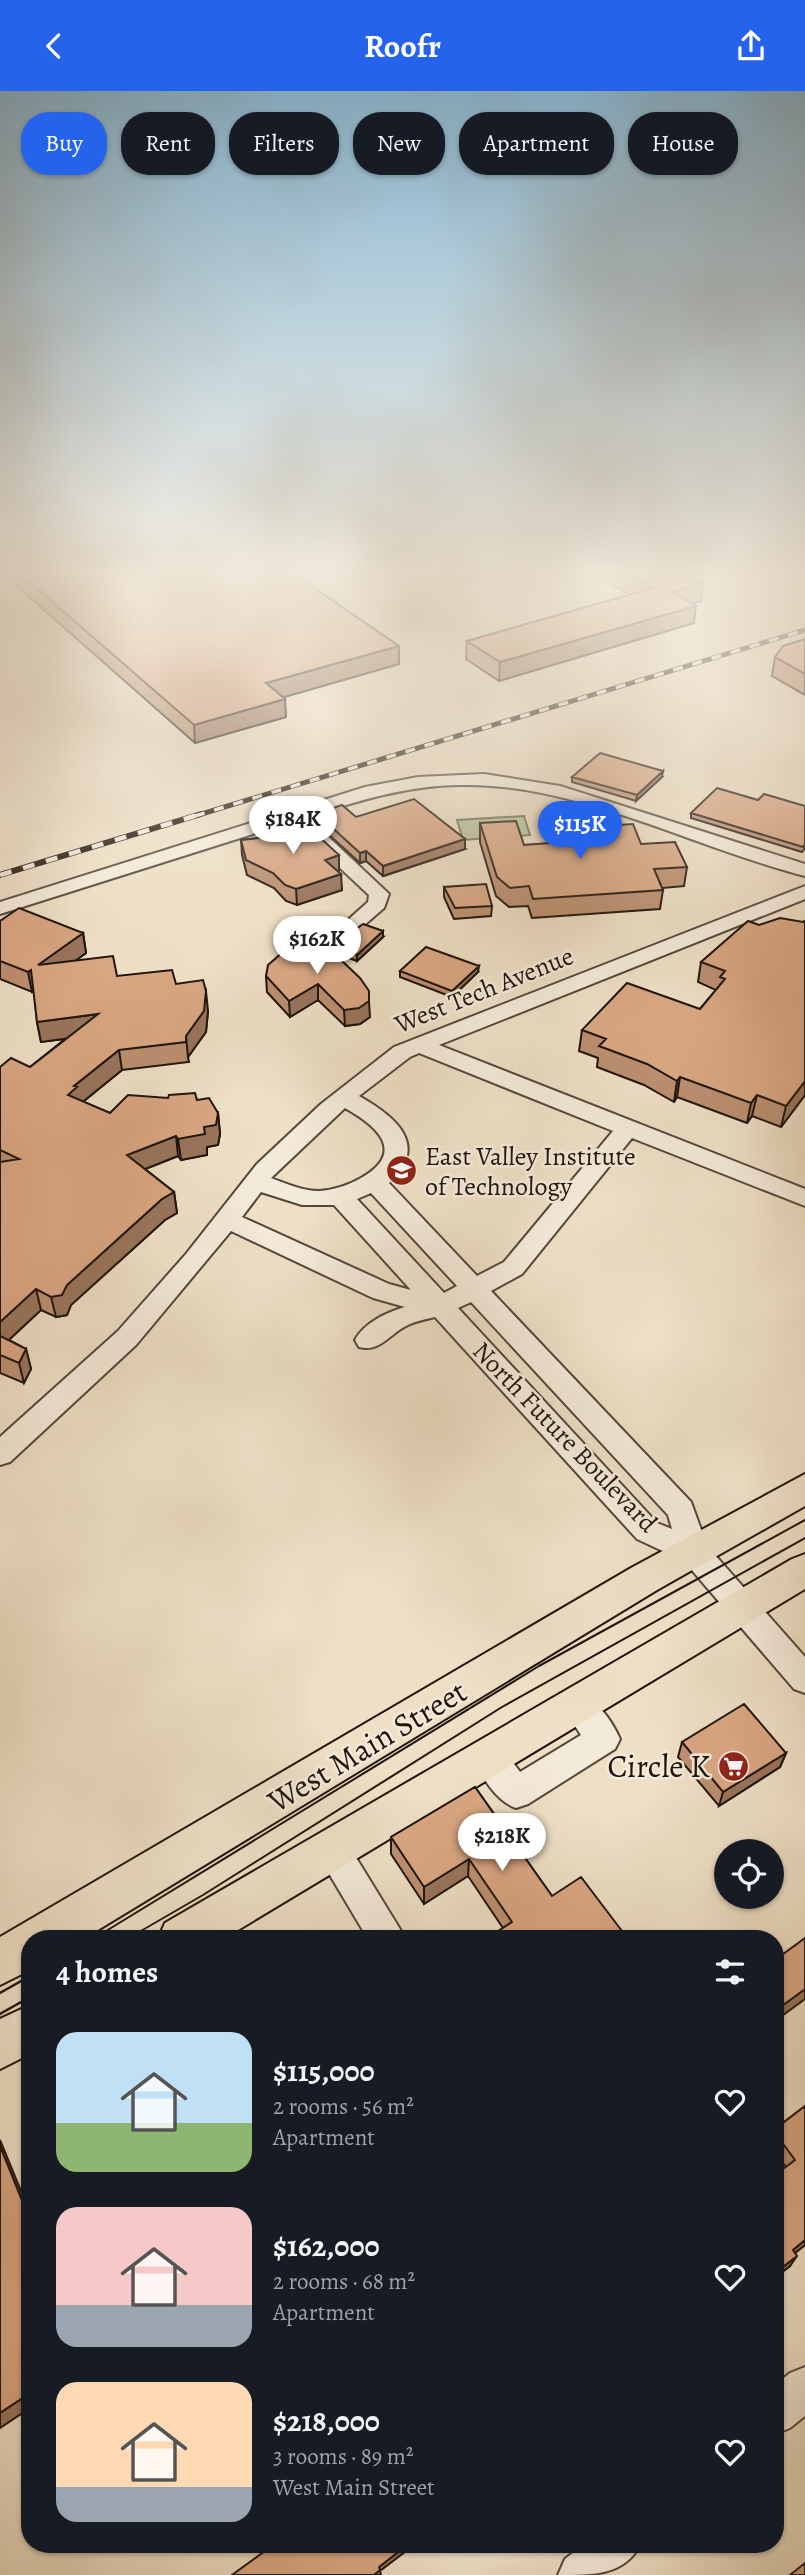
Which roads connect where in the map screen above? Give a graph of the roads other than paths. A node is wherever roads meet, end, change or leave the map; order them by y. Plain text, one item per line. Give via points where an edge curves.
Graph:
1 (295, 816) junction
2 (805, 870) edge
3 (805, 892) edge
4 (0, 908) edge
5 (340, 936) dead end
6 (419, 1045) junction
7 (344, 1097) junction
8 (629, 1127) junction
9 (256, 1181) junction
10 (375, 1184) junction
11 (340, 1196) junction
12 (805, 1198) edge
13 (228, 1220) junction
14 (476, 1290) junction
15 (441, 1306) junction
16 (368, 1340) dead end
17 (0, 1454) edge
18 (805, 1488) edge
19 (705, 1565) junction
20 (805, 1570) edge
21 (743, 1607) junction
22 (805, 1679) edge
23 (577, 1705) junction
24 (489, 1757) junction
25 (332, 1850) junction
26 (57, 1930) edge
27 (196, 1930) edge
28 (382, 1930) edge
29 (21, 1950) edge
30 (0, 1962) edge
31 (21, 2033) edge
32 (0, 2045) edge
33 (805, 2388) edge
34 (784, 2406) edge
35 (608, 2553) edge
36 (581, 2575) edge

1 - 2 street via 414,781 491,779 554,790
1 - 4 street
1 - 5 street via 379,894 377,904
3 - 6 street, West Tech Avenue
6 - 7 street, West Tech Avenue via 401,1052
6 - 8 street
7 - 9 street, West Tech Avenue
7 - 10 street via 377,1118 396,1142 388,1171
8 - 12 street
8 - 14 street via 513,1268
9 - 11 street via 299,1196
9 - 13 street, West Tech Avenue
10 - 11 street
10 - 14 street, North Future Boulevard
11 - 15 street, North Future Boulevard
13 - 15 street via 382,1291
13 - 17 street, West Tech Avenue via 127,1338
14 - 15 street
14 - 19 street, North Future Boulevard via 681,1510
15 - 16 street via 398,1318
15 - 19 street, North Future Boulevard via 647,1531
18 - 19 main road, West Main Street
19 - 21 street
19 - 26 main road, West Main Street
20 - 21 main road
21 - 22 street
21 - 23 main road
23 - 24 main road
23 - 24 street via 604,1739 516,1793
24 - 25 main road
25 - 27 main road
25 - 28 street
29 - 30 main road
31 - 32 main road
33 - 34 street
35 - 36 street

